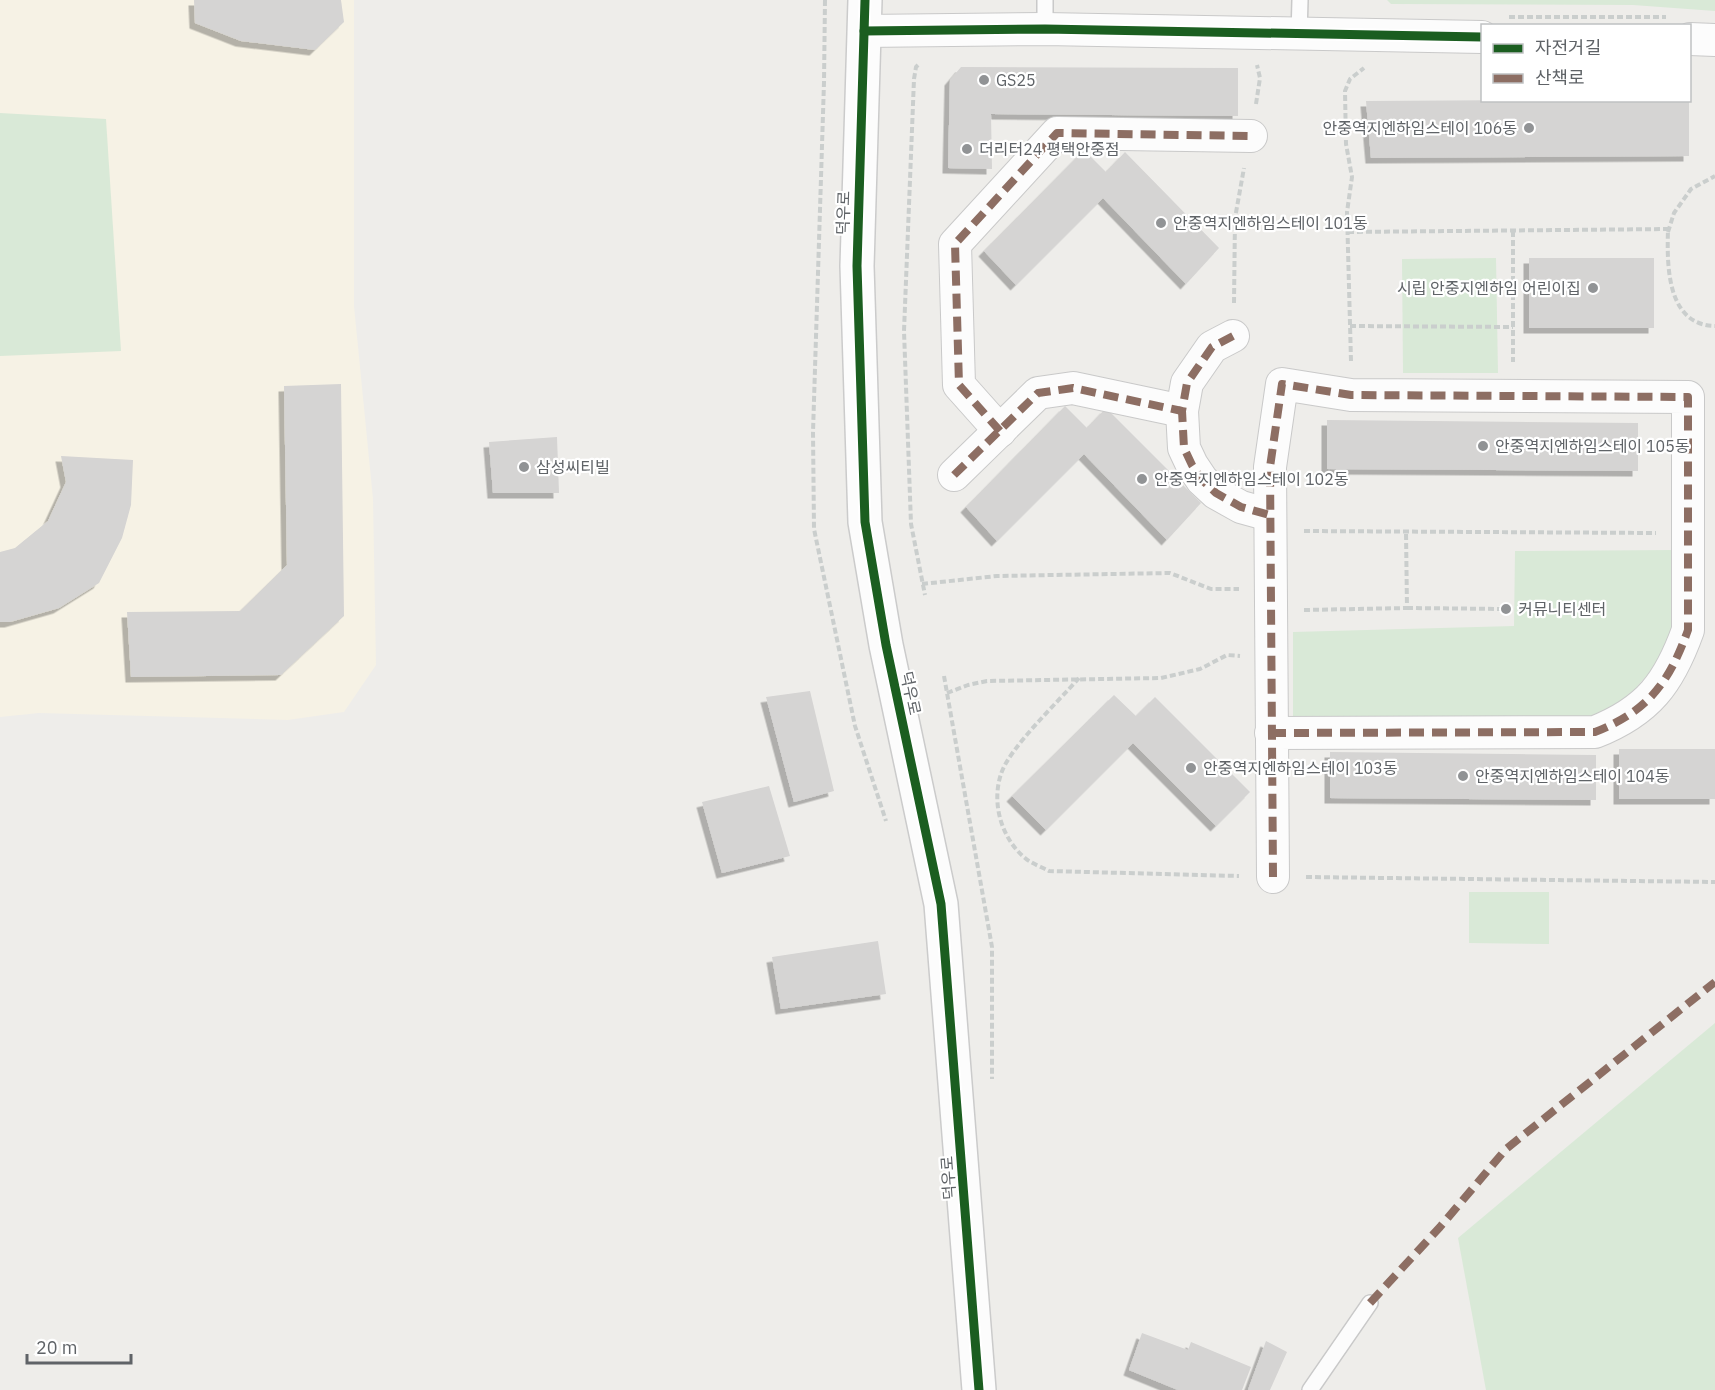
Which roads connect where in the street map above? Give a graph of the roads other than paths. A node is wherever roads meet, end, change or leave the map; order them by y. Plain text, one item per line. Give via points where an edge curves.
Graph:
1 (1300, 0) edge
2 (864, 15) edge
3 (1045, 15) edge
4 (1481, 27) edge
5 (1691, 32) edge
6 (1299, 35) junction
7 (1715, 40) edge
8 (1251, 136) road end
9 (1233, 336) road end
10 (1182, 411) junction
11 (1000, 431) junction
12 (954, 475) dead end
13 (1270, 523) junction
14 (1271, 733) junction
15 (1273, 877) road end
16 (1370, 1303) dead end
17 (979, 1390) edge
18 (1310, 1390) edge

1 - 6 lane
2 - 3 street
2 - 17 street, 덕우로 via 857,266 865,522 886,645 941,904
3 - 6 street
4 - 6 street
5 - 7 street
8 - 11 street via 1057,133 955,244 959,385
9 - 10 street via 1212,347 1187,382
10 - 11 street via 1073,388 1038,393
10 - 13 street via 1184,448 1202,480 1216,493
11 - 12 street
13 - 14 street
13 - 14 street via 1270,467 1282,384 1351,395 1688,397 1688,630 1668,676 1644,705 1595,732
14 - 15 street
16 - 18 lane

